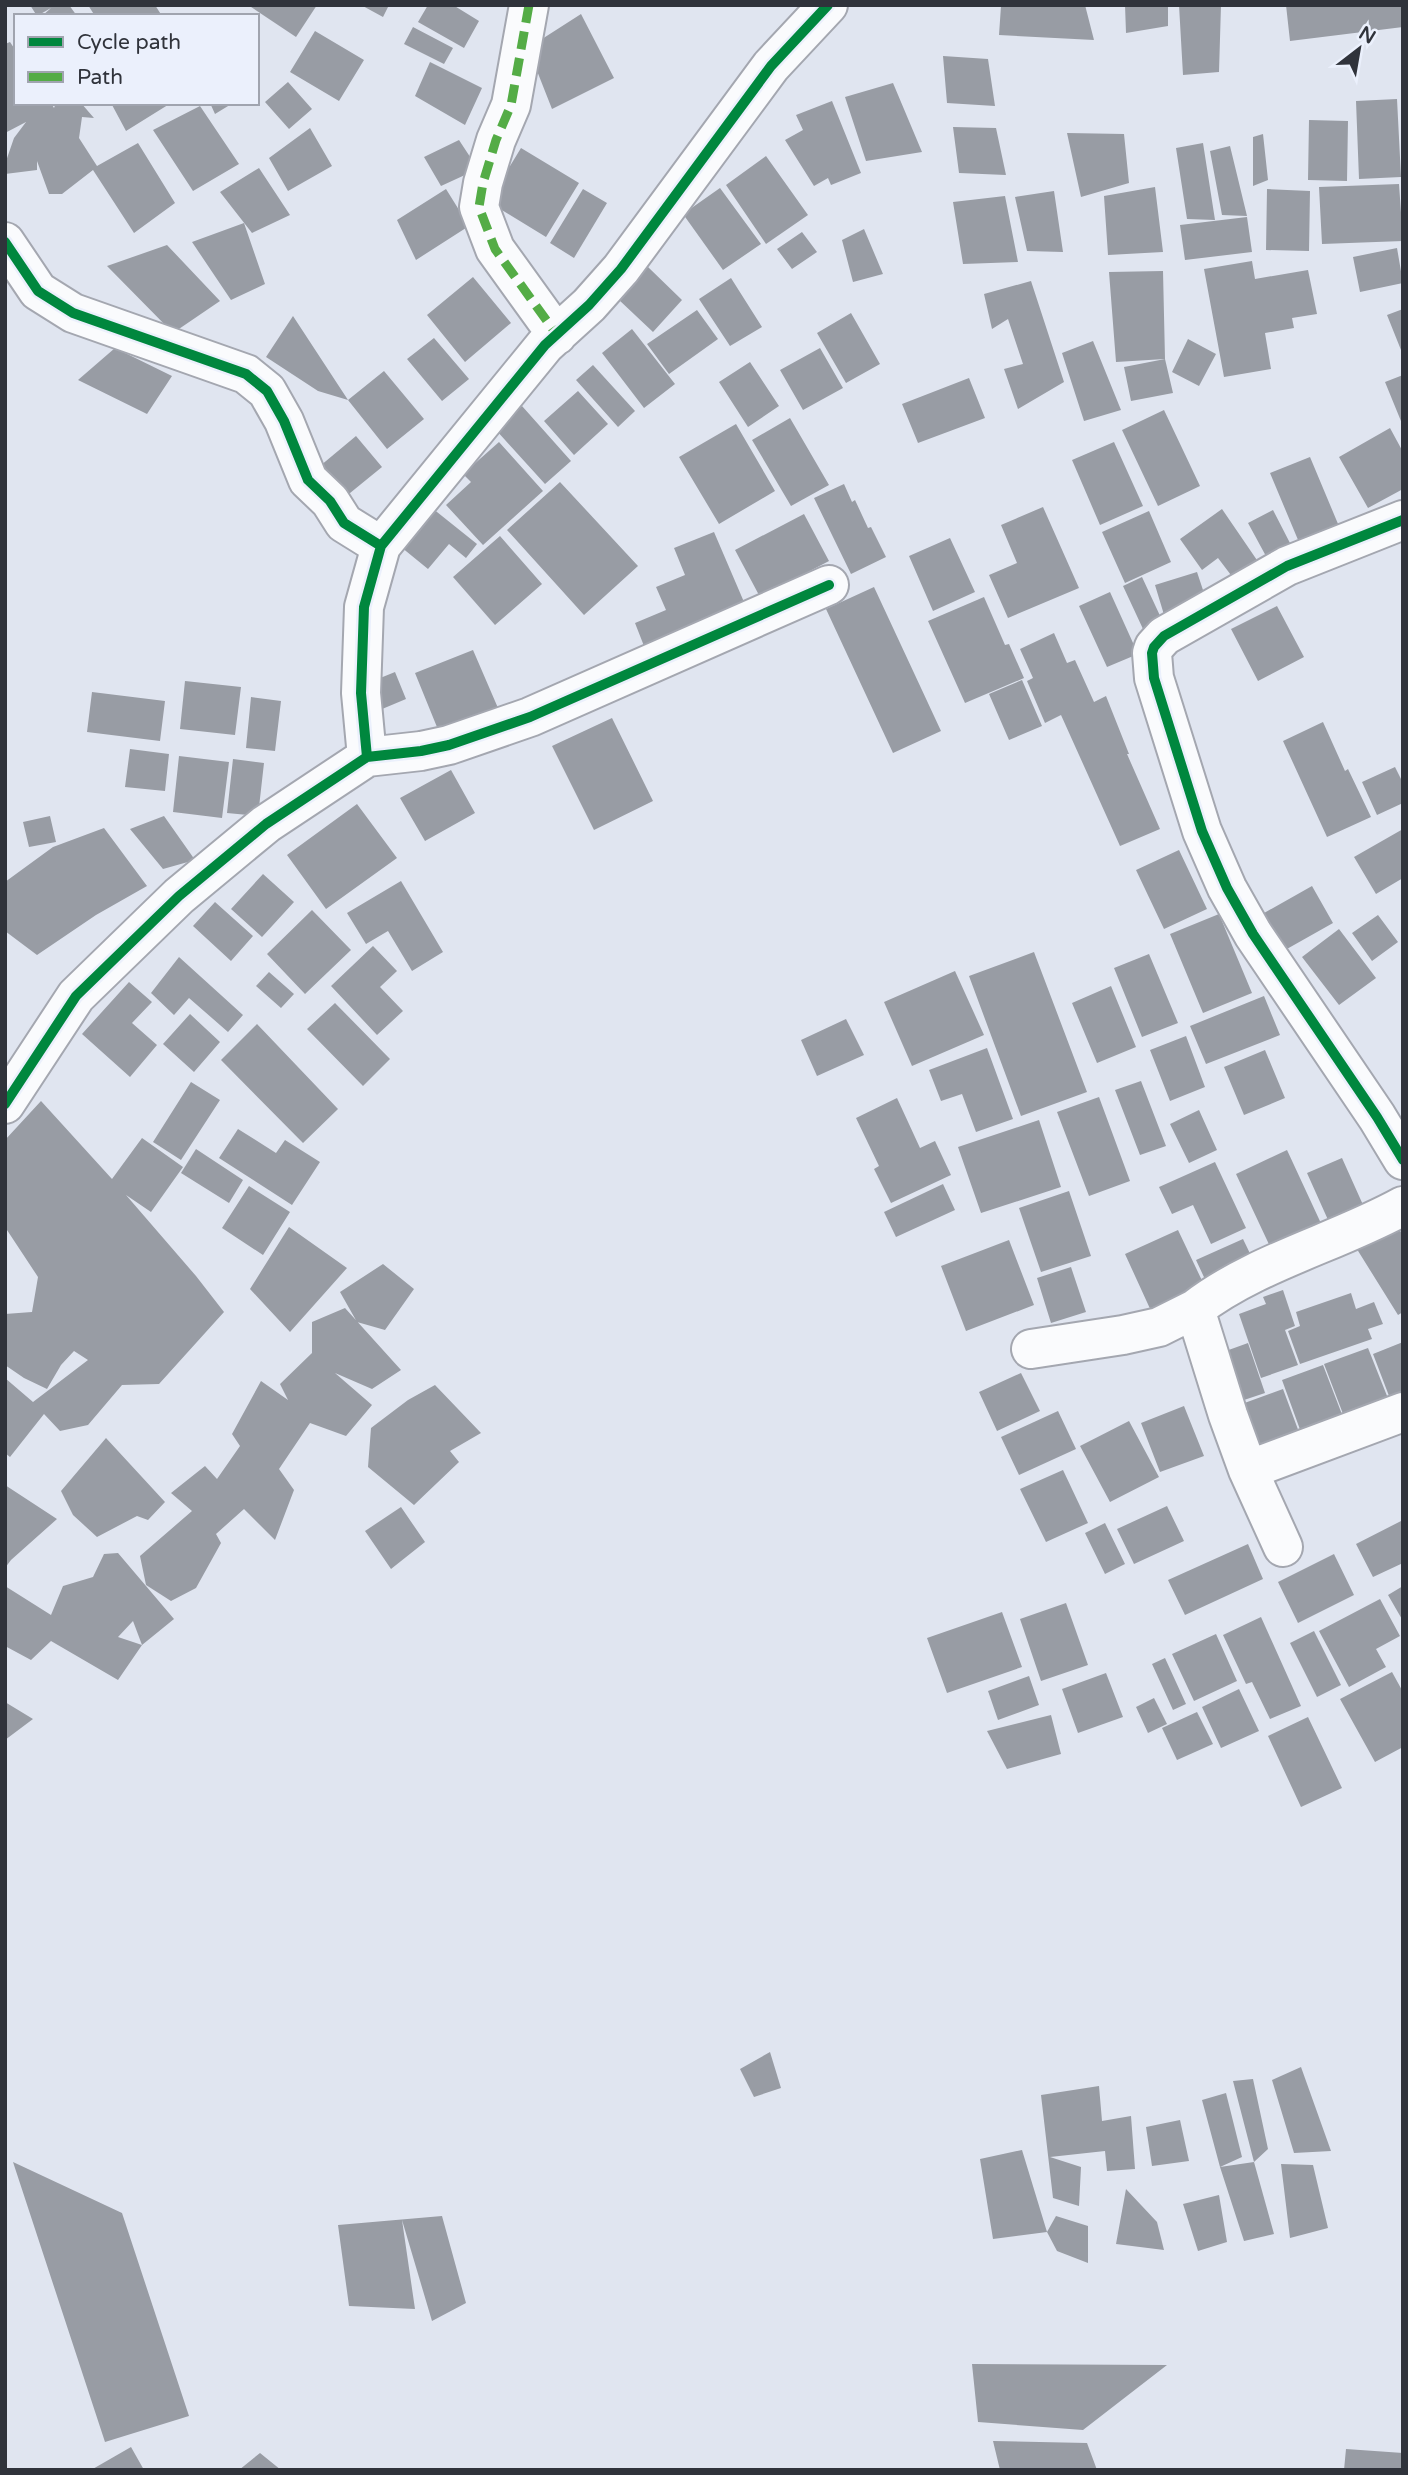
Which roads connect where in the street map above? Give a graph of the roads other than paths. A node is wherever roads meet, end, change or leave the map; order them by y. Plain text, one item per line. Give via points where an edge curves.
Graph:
1 (528, 5) edge
2 (828, 5) edge
3 (5, 242) edge
4 (557, 335) junction
5 (1403, 520) edge
6 (381, 546) junction
7 (829, 585) dead end
8 (367, 757) junction
9 (5, 1104) edge
10 (1403, 1160) edge
11 (1403, 1206) edge
12 (1195, 1309) junction
13 (1031, 1349) dead end
14 (1403, 1412) edge
15 (1248, 1470) junction
16 (1283, 1546) dead end

1 - 4 street via 511,105 496,140 479,207 495,249
2 - 4 street via 771,66 621,269
3 - 6 street via 38,291 73,313 246,374 267,391 308,480 344,523
4 - 6 street
5 - 10 street via 1287,566 1178,627 1159,640 1151,662 1202,831 1227,888
6 - 8 street via 364,607 362,637
7 - 8 street via 530,717 440,747
8 - 9 street via 266,824 178,897 76,996
11 - 12 street via 1228,1286
12 - 13 street via 1159,1327
12 - 15 street
14 - 15 street
15 - 16 street

